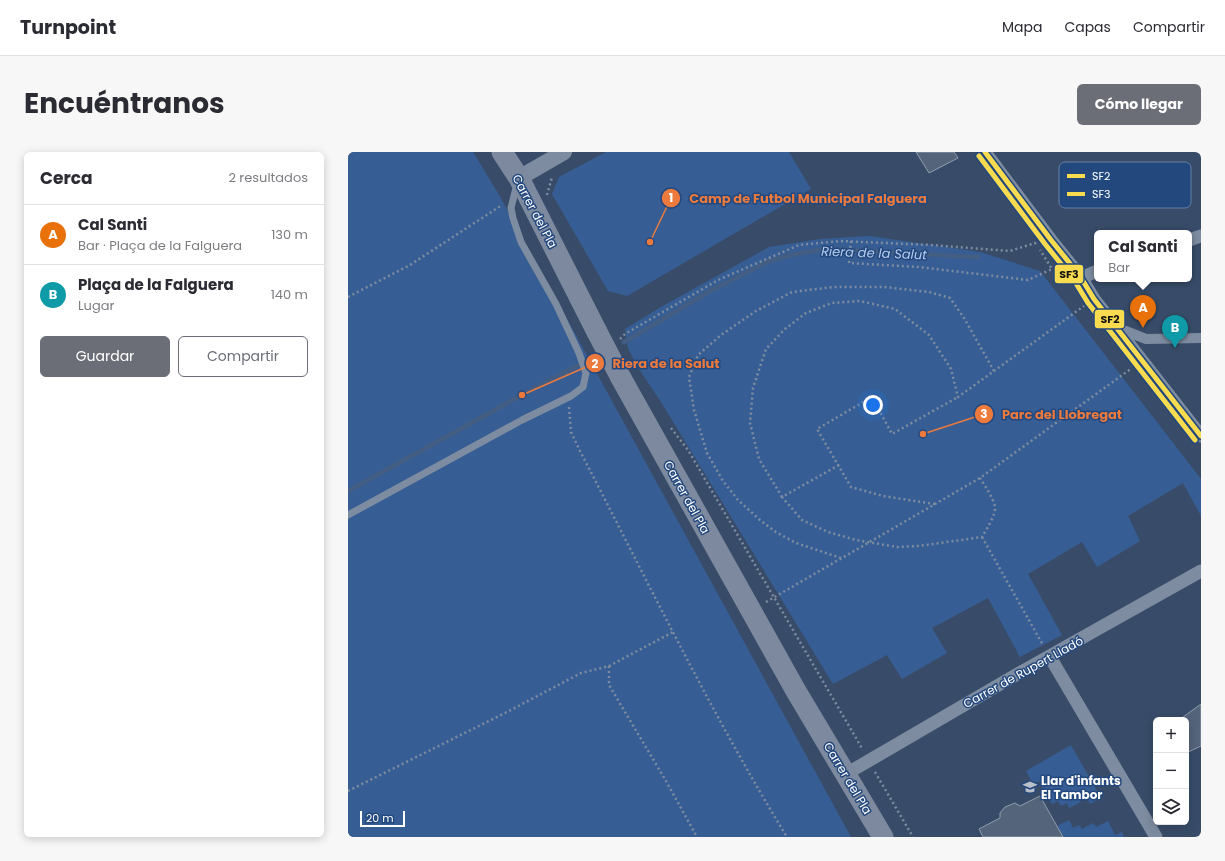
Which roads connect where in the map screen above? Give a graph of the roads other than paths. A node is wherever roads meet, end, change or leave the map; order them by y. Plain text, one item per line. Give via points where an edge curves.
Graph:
1 (502, 152) edge
2 (985, 152) edge
3 (562, 153) edge
4 (519, 178) junction
5 (1094, 272) edge
6 (1081, 278) junction
7 (1118, 328) junction
8 (1201, 338) edge
9 (1201, 436) edge
10 (348, 515) edge
11 (1201, 571) edge
12 (1050, 657) junction
13 (846, 774) junction
14 (883, 837) edge
15 (1156, 837) edge

1 - 4 main road, Carrer del Pla
2 - 6 street
3 - 4 street
4 - 10 lane via 511,208 522,242 579,353 586,372 583,387 571,396
4 - 13 main road, Carrer del Pla, bridge via 607,334 621,378 796,691
5 - 6 street
6 - 7 street via 1094,299
7 - 8 street via 1146,339
7 - 9 street
11 - 12 street, Carrer de Rupert Lladó
12 - 13 street, Carrer de Rupert Lladó
12 - 15 street
13 - 14 main road, Carrer del Pla

